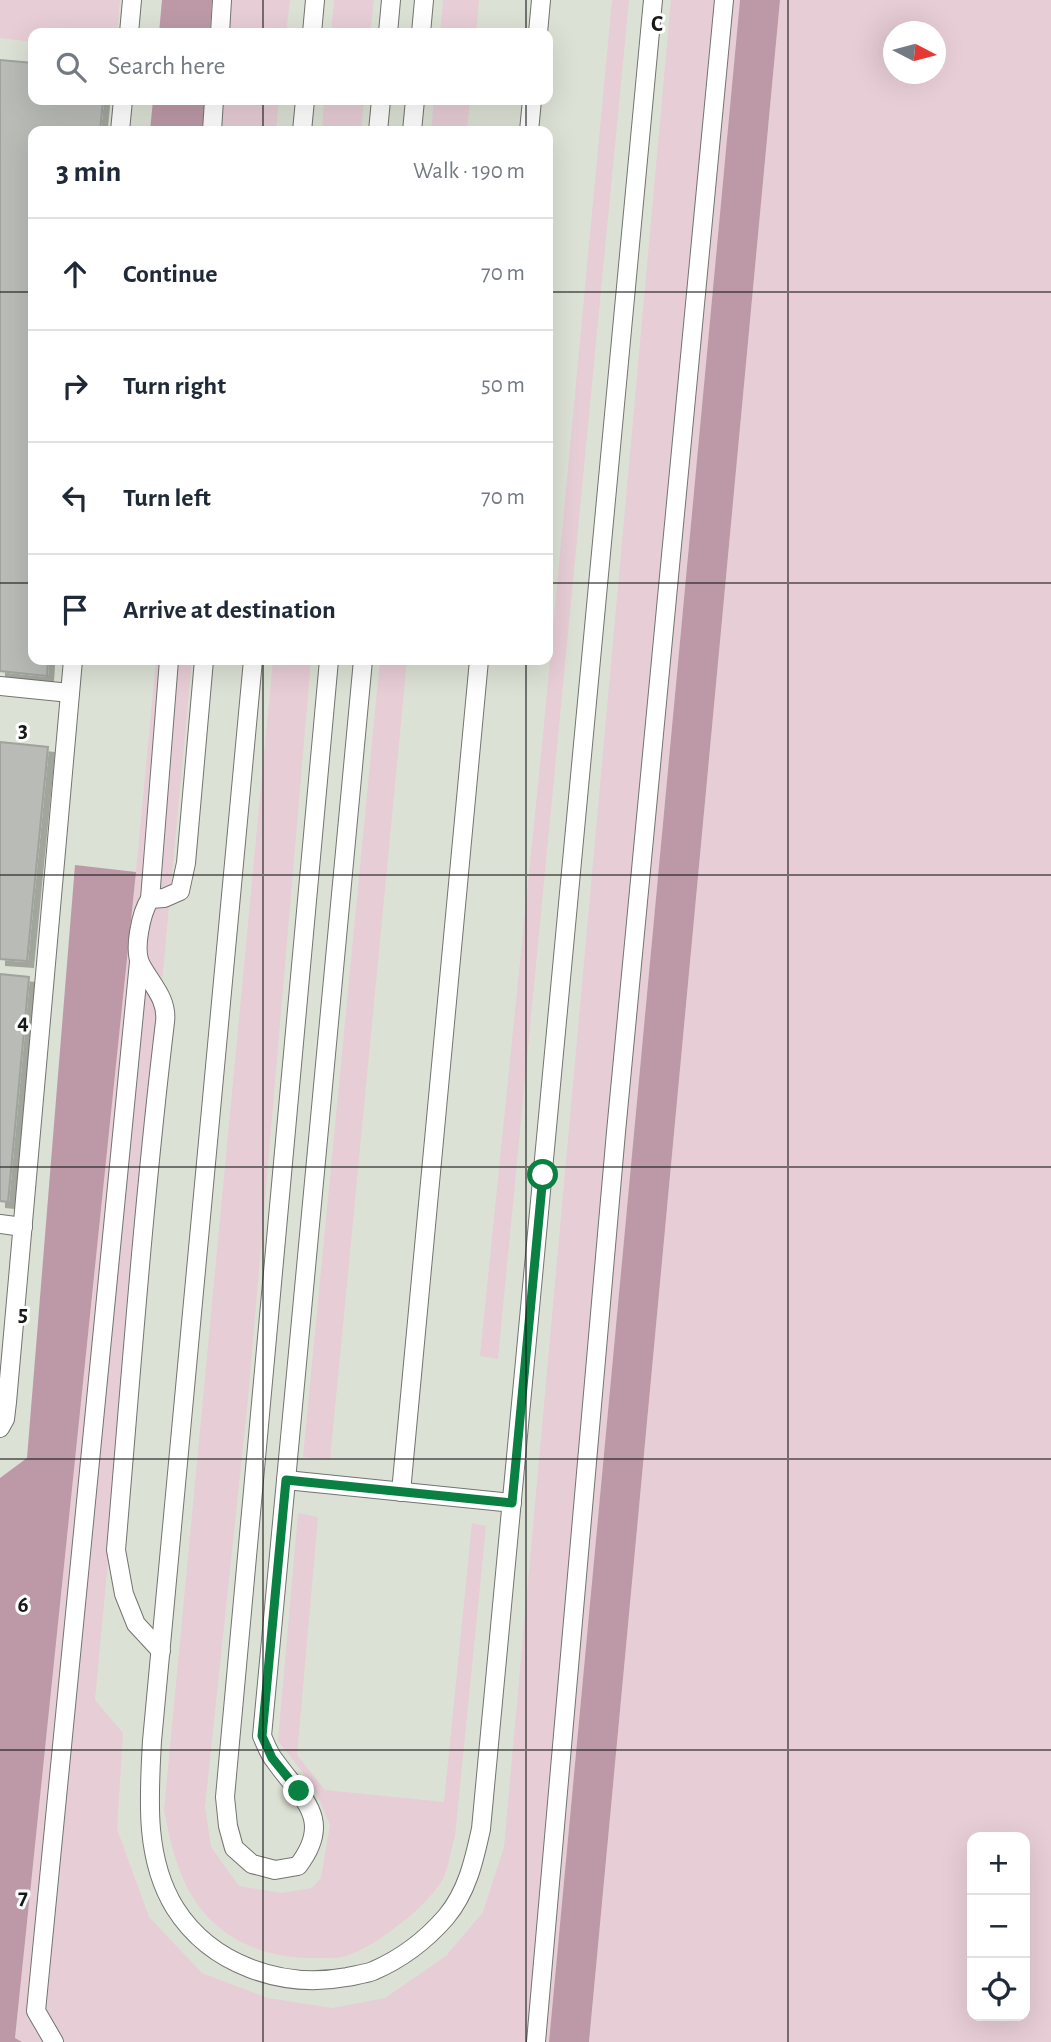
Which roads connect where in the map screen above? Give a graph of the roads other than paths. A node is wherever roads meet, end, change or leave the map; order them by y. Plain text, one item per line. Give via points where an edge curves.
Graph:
1 (132, 0) edge
2 (222, 0) edge
3 (315, 0) edge
4 (391, 0) edge
5 (424, 0) edge
6 (541, 0) edge
7 (653, 0) edge
8 (723, 0) edge
9 (129, 28) edge
10 (220, 28) edge
11 (312, 28) edge
12 (388, 28) edge
13 (421, 28) edge
14 (538, 28) edge
15 (123, 105) edge
16 (214, 105) edge
17 (305, 105) edge
18 (381, 105) edge
19 (415, 105) edge
20 (532, 105) edge
21 (120, 126) edge
22 (212, 126) edge
23 (303, 126) edge
24 (378, 126) edge
25 (412, 126) edge
26 (529, 126) edge
27 (73, 665) edge
28 (169, 665) edge
29 (204, 665) edge
30 (253, 665) edge
31 (329, 665) edge
32 (363, 665) edge
33 (479, 665) edge
34 (0, 686) edge
35 (70, 693) junction
36 (150, 899) junction
37 (139, 962) junction
38 (0, 1224) edge
39 (23, 1227) junction
40 (0, 1428) edge
41 (286, 1480) junction
42 (401, 1492) junction
43 (512, 1503) junction
44 (161, 1651) junction
45 (54, 2042) edge
46 (536, 2042) edge

1 - 9 lane
2 - 10 lane
3 - 11 lane
4 - 12 lane
5 - 13 lane
6 - 14 lane
7 - 43 lane
8 - 46 lane
15 - 21 lane
16 - 22 lane
17 - 23 lane
18 - 24 lane
19 - 25 lane
20 - 26 lane
27 - 35 lane
28 - 36 lane
29 - 36 lane via 180,891
30 - 44 lane
31 - 41 lane via 225,1797 233,1848 252,1864 275,1870 298,1866 310,1850 315,1826 309,1803 272,1758 262,1736
32 - 41 lane
33 - 42 lane
34 - 35 lane
35 - 39 lane
36 - 37 lane via 143,910
37 - 44 lane via 167,1009 116,1550 124,1594 136,1623
37 - 45 lane via 36,2011
38 - 39 lane
39 - 40 lane via 5,1419
41 - 42 lane
42 - 43 lane
43 - 44 lane via 481,1829 472,1873 447,1916 412,1950 372,1972 325,1981 283,1978 240,1966 204,1942 174,1907 156,1863 149,1811

